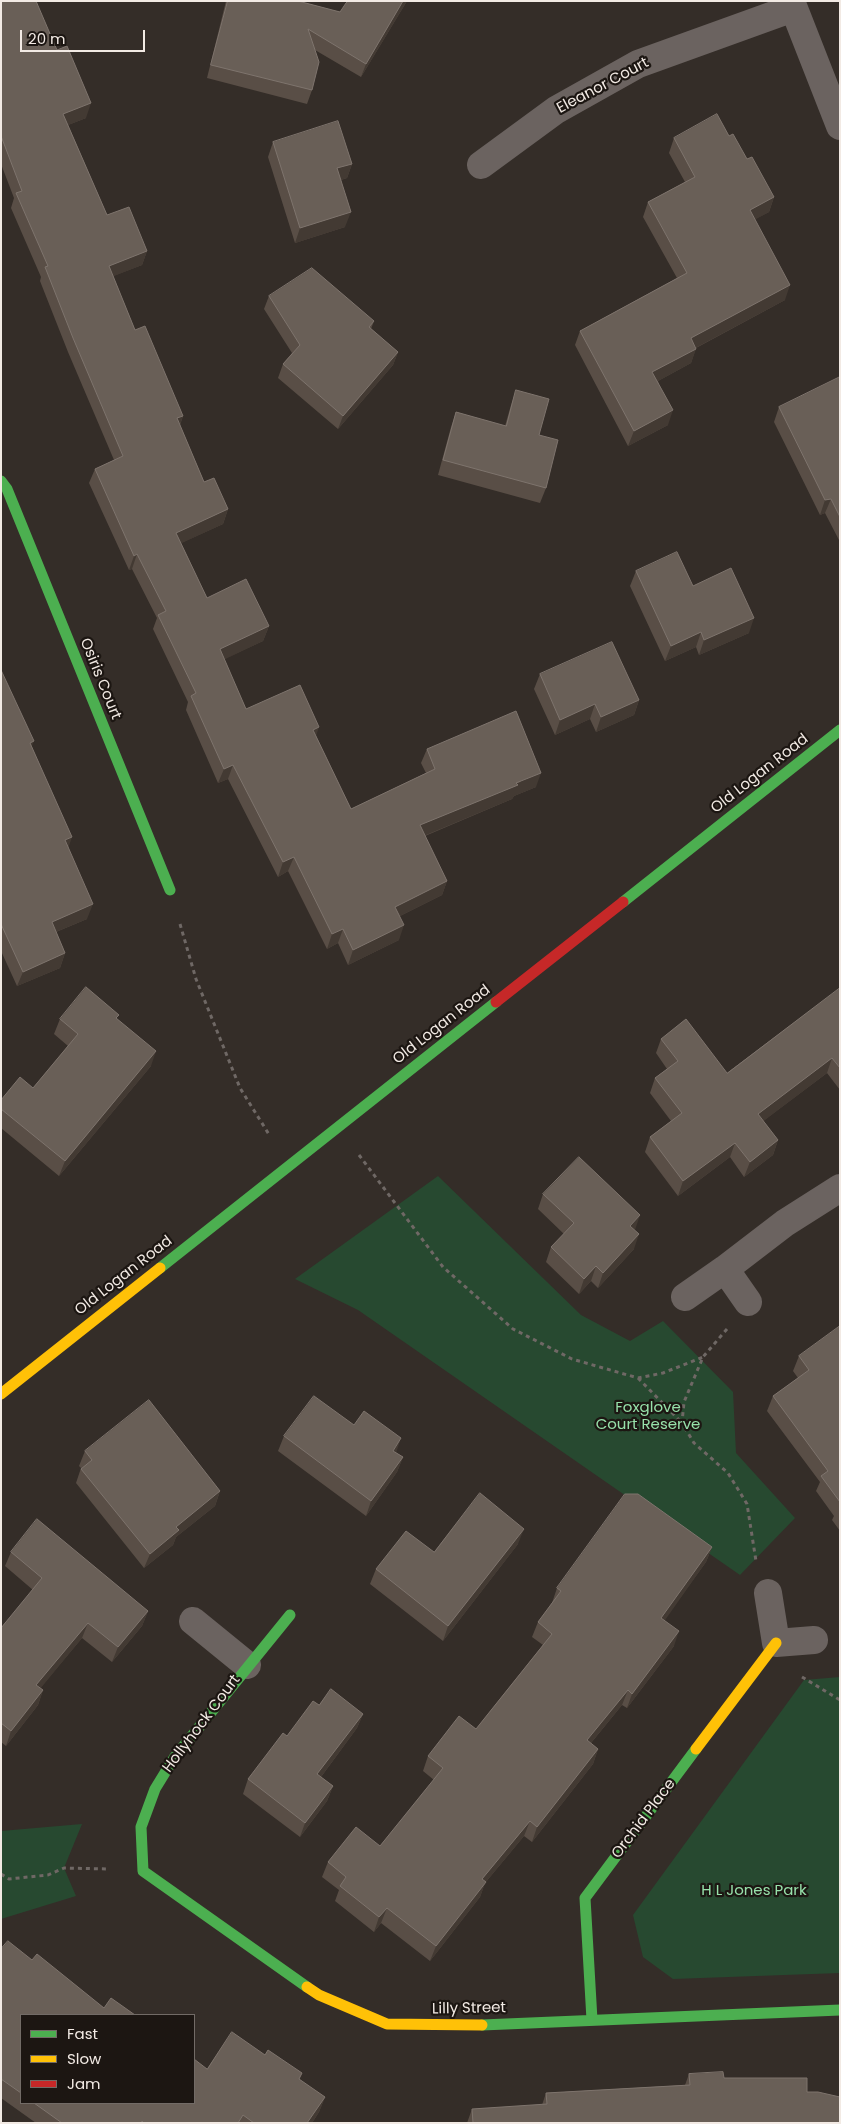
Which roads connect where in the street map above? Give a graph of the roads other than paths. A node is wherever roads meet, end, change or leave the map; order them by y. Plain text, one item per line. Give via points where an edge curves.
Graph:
1 (792, 5) edge
2 (840, 126) edge
3 (481, 165) dead end
4 (1, 481) edge
5 (840, 730) edge
6 (170, 890) road end
7 (840, 1188) edge
8 (725, 1269) junction
9 (685, 1297) dead end
10 (748, 1302) dead end
11 (63, 1344) junction
12 (1, 1384) edge
13 (1, 1394) edge
14 (768, 1593) dead end
15 (290, 1615) dead end
16 (193, 1621) dead end
17 (814, 1640) dead end
18 (776, 1643) junction
19 (247, 1665) junction
20 (143, 1871) joint
21 (840, 2010) edge
22 (592, 2020) junction

1 - 2 street
1 - 3 street, Eleanor Court via 638,64 556,110
4 - 6 street, Osiris Court
5 - 11 street, Old Logan Road
7 - 8 street via 785,1223
8 - 9 street
8 - 10 street
11 - 12 street, Old Logan Road
11 - 13 street, Old Logan Road
14 - 18 street
15 - 19 street, Hollyhock Court
16 - 19 street, Hollyhock Court
17 - 18 street
18 - 22 street, Orchid Place via 585,1898
19 - 20 street, Hollyhock Court via 174,1758 155,1789 141,1828
20 - 22 street, Lilly Street via 318,1995 387,2024 458,2026
21 - 22 street, Lilly Street

